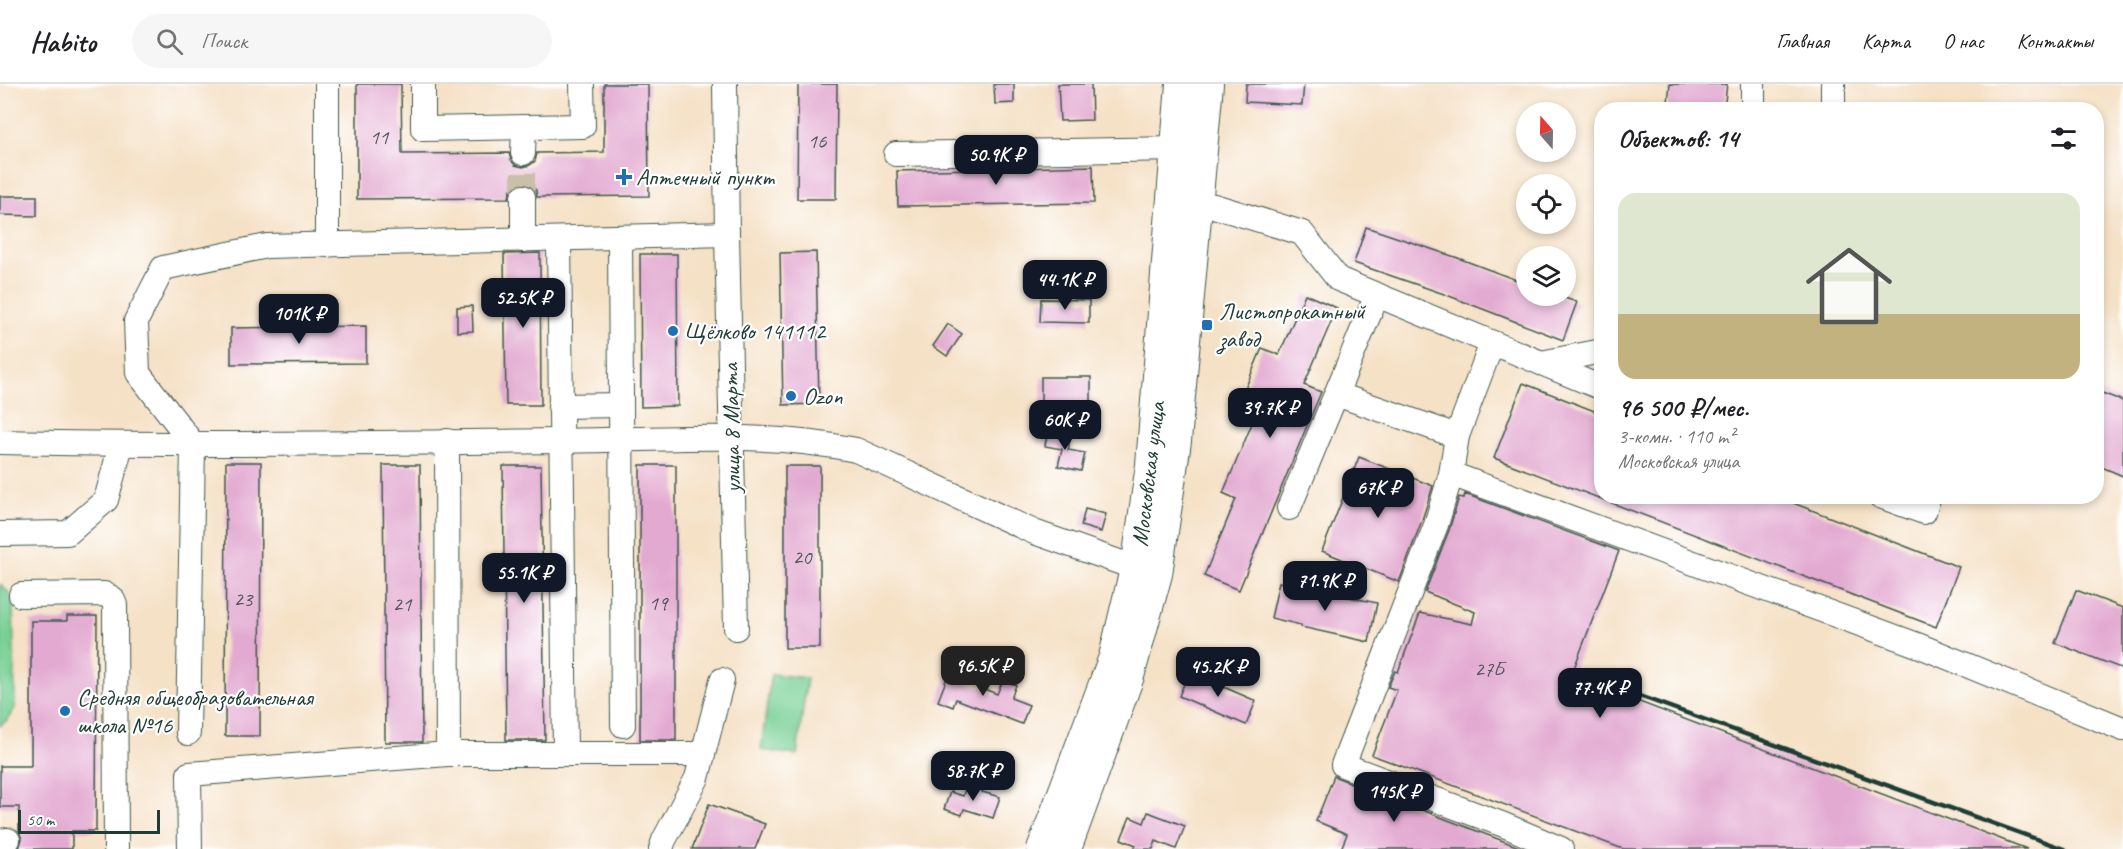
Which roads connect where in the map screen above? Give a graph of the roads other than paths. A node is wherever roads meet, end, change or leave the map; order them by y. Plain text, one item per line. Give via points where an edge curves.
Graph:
1 (327, 84) edge
2 (423, 84) edge
3 (582, 84) edge
4 (725, 84) edge
5 (1181, 84) edge
6 (1208, 84) edge
7 (1753, 84) edge
8 (1833, 84) edge
9 (1753, 102) edge
10 (1833, 102) edge
11 (524, 128) junction
12 (1177, 149) junction
13 (524, 153) tunnel mouth
14 (896, 154) dead end
15 (523, 197) tunnel mouth
16 (1198, 204) junction
17 (727, 234) junction
18 (620, 237) junction
19 (559, 239) junction
20 (523, 240) junction
21 (327, 245) junction
22 (1377, 296) junction
23 (1492, 343) junction
24 (1594, 353) edge
25 (1540, 363) junction
26 (1594, 385) edge
27 (1336, 394) junction
28 (621, 405) junction
29 (560, 406) junction
30 (1457, 436) junction
31 (731, 438) junction
32 (622, 439) junction
33 (447, 441) junction
34 (560, 441) junction
35 (0, 442) edge
36 (193, 444) junction
37 (121, 445) junction
38 (1451, 474) junction
39 (1902, 504) edge
40 (1926, 504) edge
41 (1289, 508) dead end
42 (0, 534) edge
43 (1136, 568) junction
44 (21, 595) dead end
45 (736, 628) dead end
46 (722, 680) dead end
47 (623, 725) dead end
48 (2123, 729) edge
49 (188, 733) dead end
50 (448, 754) junction
51 (565, 754) junction
52 (703, 754) junction
53 (663, 844) edge
54 (116, 849) edge
55 (190, 849) edge
56 (641, 849) edge
57 (1042, 849) edge
58 (1066, 849) edge
59 (1561, 849) edge

1 - 21 street
2 - 11 street via 423,129
3 - 11 street via 583,126
4 - 17 street, улица 8 Марта
5 - 12 main road, Московская улица
6 - 16 main road, Московская улица
7 - 9 street
8 - 10 street
11 - 13 street
12 - 14 street
12 - 43 main road, Московская улица via 1151,465
15 - 20 street
16 - 22 street via 1302,234 1338,279
16 - 58 main road, Московская улица via 1176,441 1157,574 1129,676
17 - 18 street
17 - 31 street, улица 8 Марта
18 - 19 street
18 - 28 street
19 - 20 street
19 - 29 street
20 - 21 street
21 - 36 street via 267,246 163,268 136,321 138,373
22 - 23 street
22 - 27 street
23 - 25 street
23 - 30 street
24 - 25 street
25 - 26 street
27 - 30 street
27 - 41 street
28 - 29 street
28 - 32 street
29 - 34 street
30 - 38 street
31 - 32 street
31 - 43 street via 856,450 1034,532
31 - 45 street, улица 8 Марта
32 - 34 street
32 - 47 street
33 - 34 street
33 - 36 street
33 - 50 street
34 - 51 street
35 - 37 street
36 - 37 street
36 - 49 street
37 - 42 street via 106,501 68,533
38 - 48 street via 1920,646
38 - 59 street via 1436,525 1343,765
39 - 40 street via 1924,512
43 - 57 main road, Московская улица via 1114,657
44 - 54 street via 104,594 115,605
46 - 52 street
50 - 51 street
50 - 55 street via 189,774
51 - 52 street
52 - 53 street via 697,778
53 - 56 street

